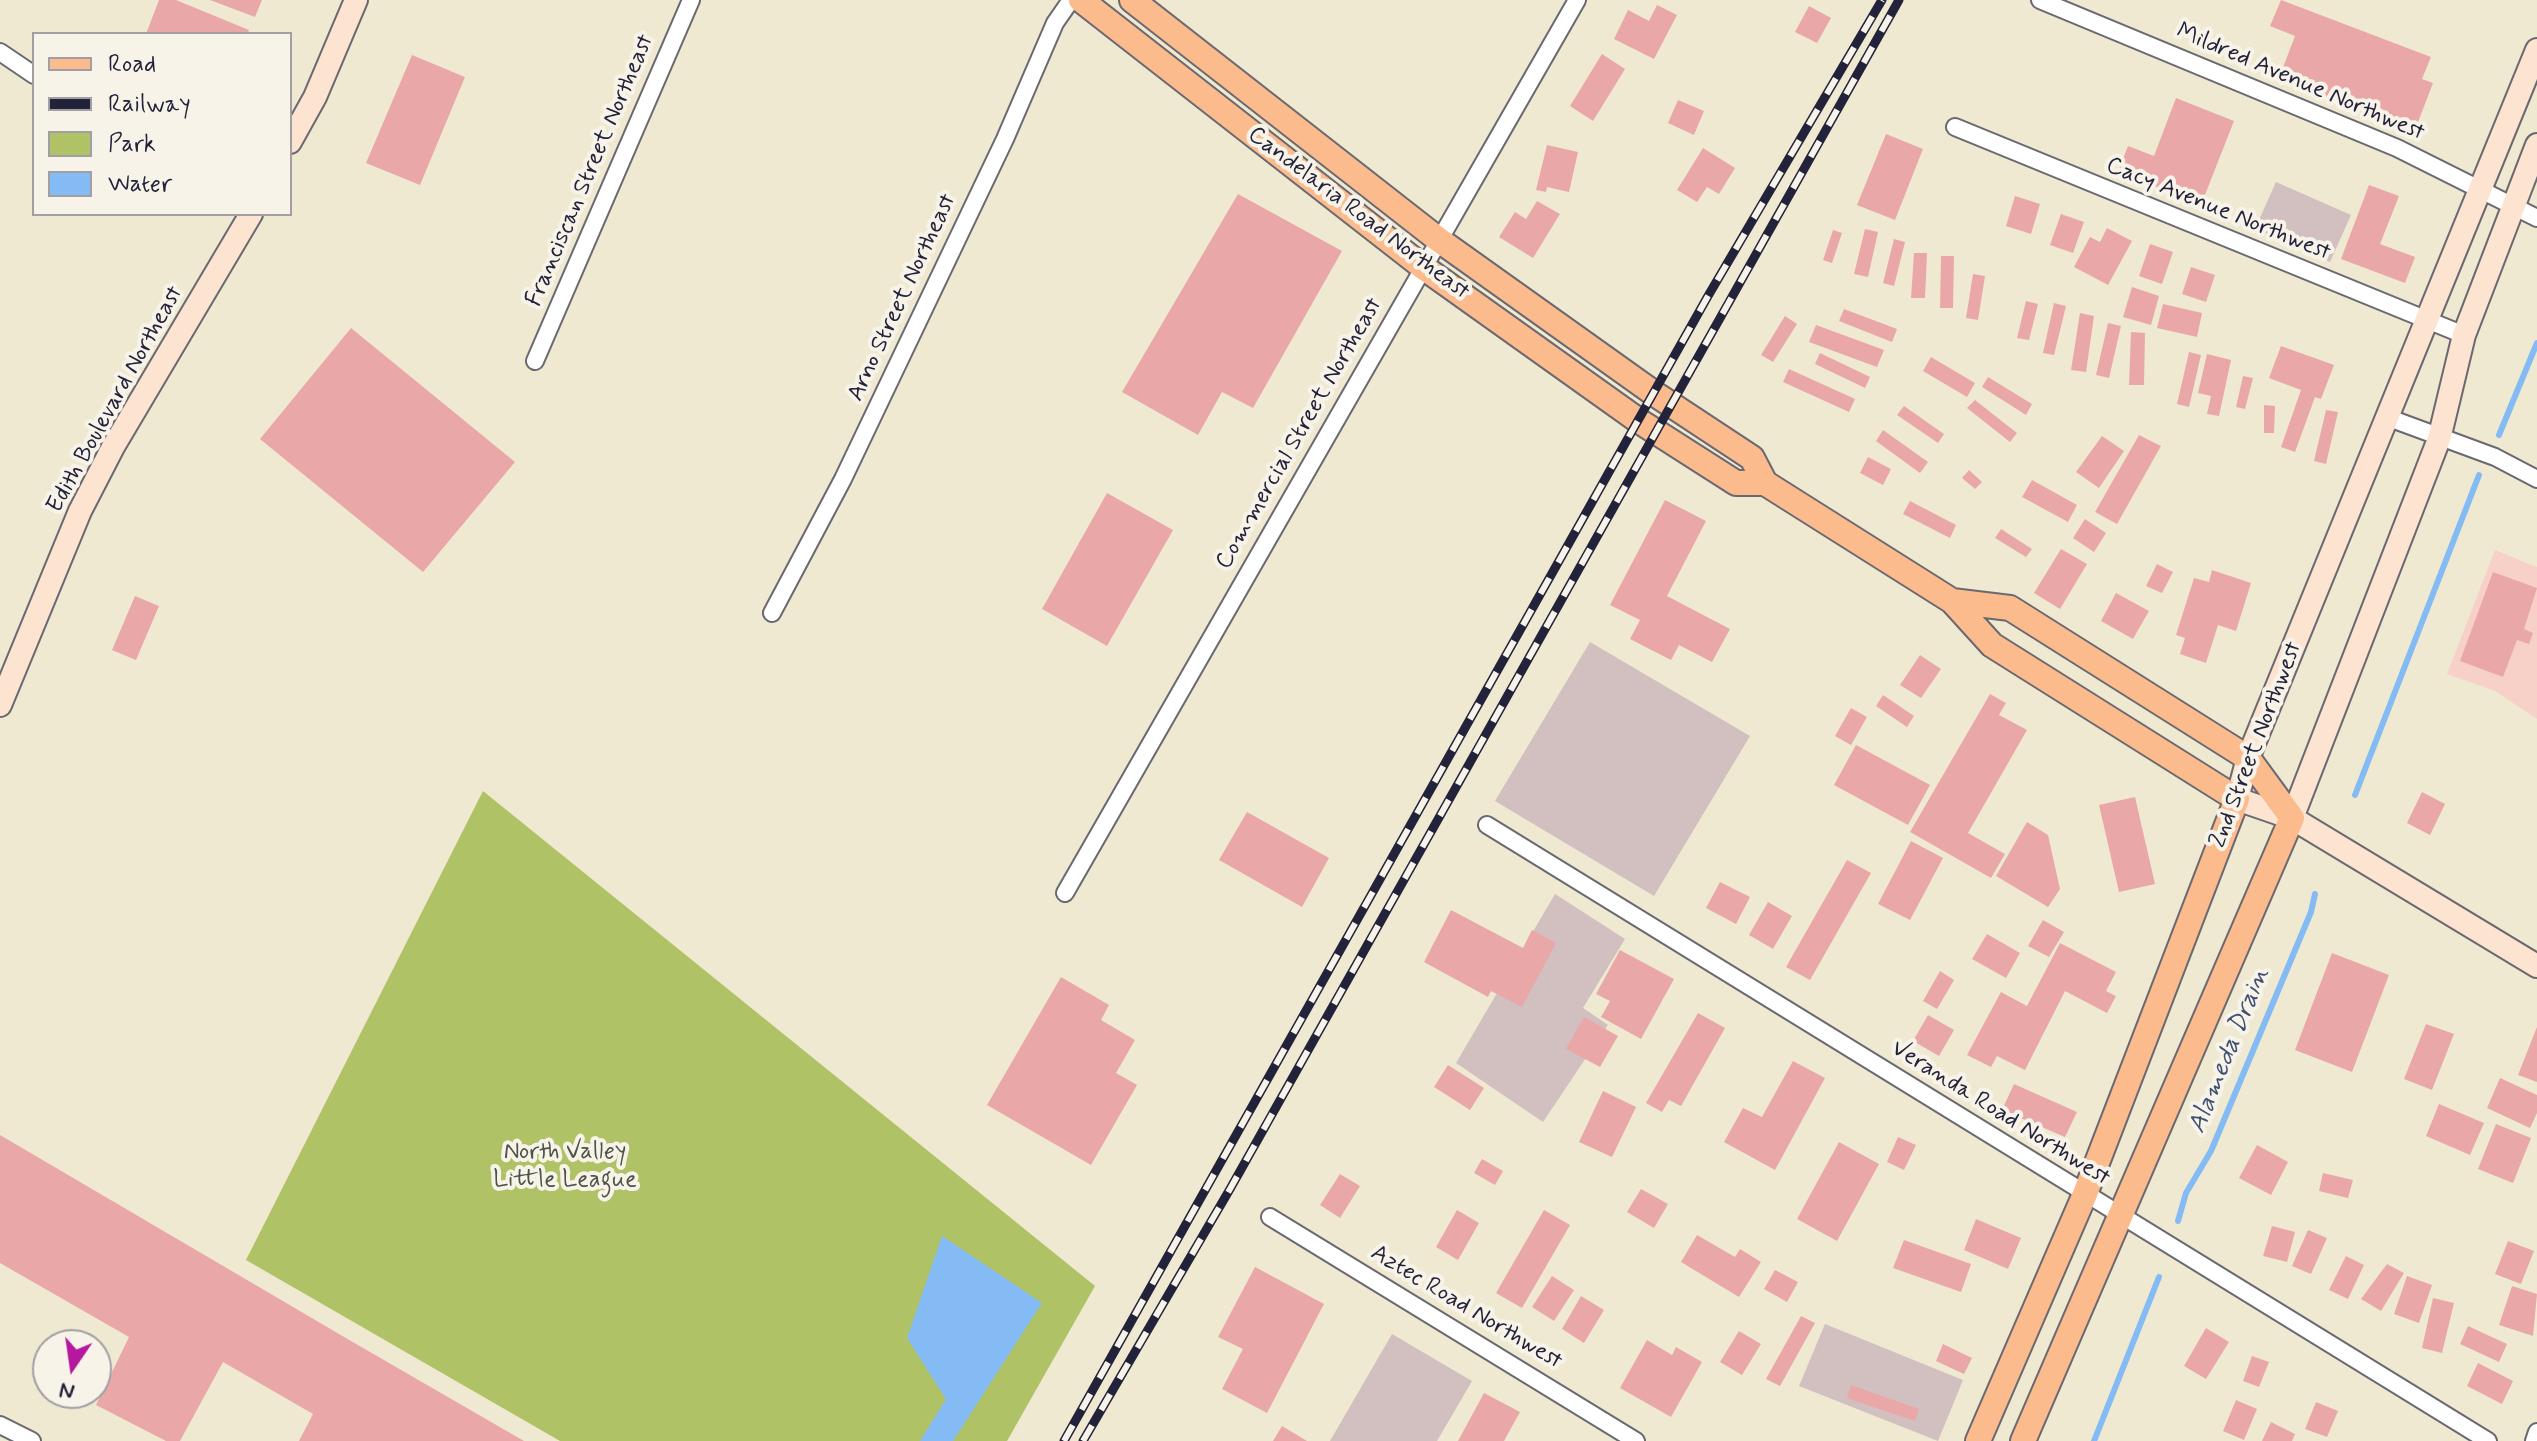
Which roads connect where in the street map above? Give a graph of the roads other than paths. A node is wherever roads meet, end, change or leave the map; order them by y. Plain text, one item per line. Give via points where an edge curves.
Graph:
1 (356, 0) edge
2 (691, 0) edge
3 (1071, 0) edge
4 (1081, 0) edge
5 (1132, 0) edge
6 (1577, 0) edge
7 (2040, 0) edge
8 (2537, 50) edge
9 (0, 52) edge
10 (32, 74) edge
11 (1955, 127) dead end
12 (292, 138) edge
13 (2537, 145) edge
14 (2478, 190) junction
15 (2511, 207) junction
16 (247, 216) edge
17 (2537, 218) edge
18 (1439, 240) junction
19 (1423, 267) junction
20 (2425, 322) junction
21 (2464, 335) junction
22 (535, 361) dead end
23 (2389, 418) junction
24 (2439, 439) junction
25 (2537, 479) edge
26 (1765, 483) junction
27 (1952, 601) junction
28 (772, 613) dead end
29 (0, 705) edge
30 (2248, 758) junction
31 (2237, 799) junction
32 (2292, 818) junction
33 (1487, 825) dead end
34 (1065, 893) dead end
35 (2537, 966) edge
36 (2085, 1194) junction
37 (1270, 1217) dead end
38 (2119, 1217) junction
39 (0, 1425) edge
40 (2537, 1432) edge
41 (32, 1441) edge
42 (1636, 1441) edge
43 (1978, 1441) edge
44 (2023, 1441) edge
45 (2488, 1441) edge
46 (2534, 1441) edge

1 - 12 main road
2 - 22 street, Franciscan Street Northeast
3 - 28 street, Arno Street Northeast via 1055,23 843,479
4 - 19 main road, Candelaria Road Northeast
5 - 18 main road, Candelaria Road Northeast
6 - 18 street, Commercial Street Northeast
7 - 14 street, Mildred Avenue Northwest via 2397,148
8 - 14 main road, 2nd Street Northwest
9 - 10 street
11 - 20 street, Cacy Avenue Northwest
13 - 15 main road
14 - 15 street, Mildred Avenue Northwest
14 - 20 main road, 2nd Street Northwest
15 - 17 street, Mildred Avenue Northwest
15 - 21 main road
16 - 29 main road, Edith Boulevard Northeast via 80,511
18 - 19 street, Commercial Street Northeast
18 - 26 main road, Candelaria Road Northeast via 1752,458
19 - 26 main road, Candelaria Road Northeast via 1639,421 1736,483
19 - 34 street, Commercial Street Northeast
20 - 21 street, Cacy Avenue Northwest
20 - 23 main road, 2nd Street Northwest
21 - 24 main road
23 - 24 street
23 - 30 main road, 2nd Street Northwest
24 - 25 street via 2495,457
24 - 32 main road
26 - 27 main road
27 - 30 main road via 2010,608
27 - 31 main road via 1992,645
30 - 31 main road, 2nd Street Northwest
30 - 32 main road
31 - 32 main road
31 - 36 main road, 2nd Street Northwest
32 - 35 main road
32 - 38 main road
33 - 36 street, Veranda Road Northwest
36 - 38 street, Veranda Road Northwest
36 - 43 main road, 2nd Street Northwest
37 - 42 street, Aztec Road Northwest
38 - 44 main road
38 - 45 street, Veranda Road Northwest
39 - 41 street
40 - 46 street

